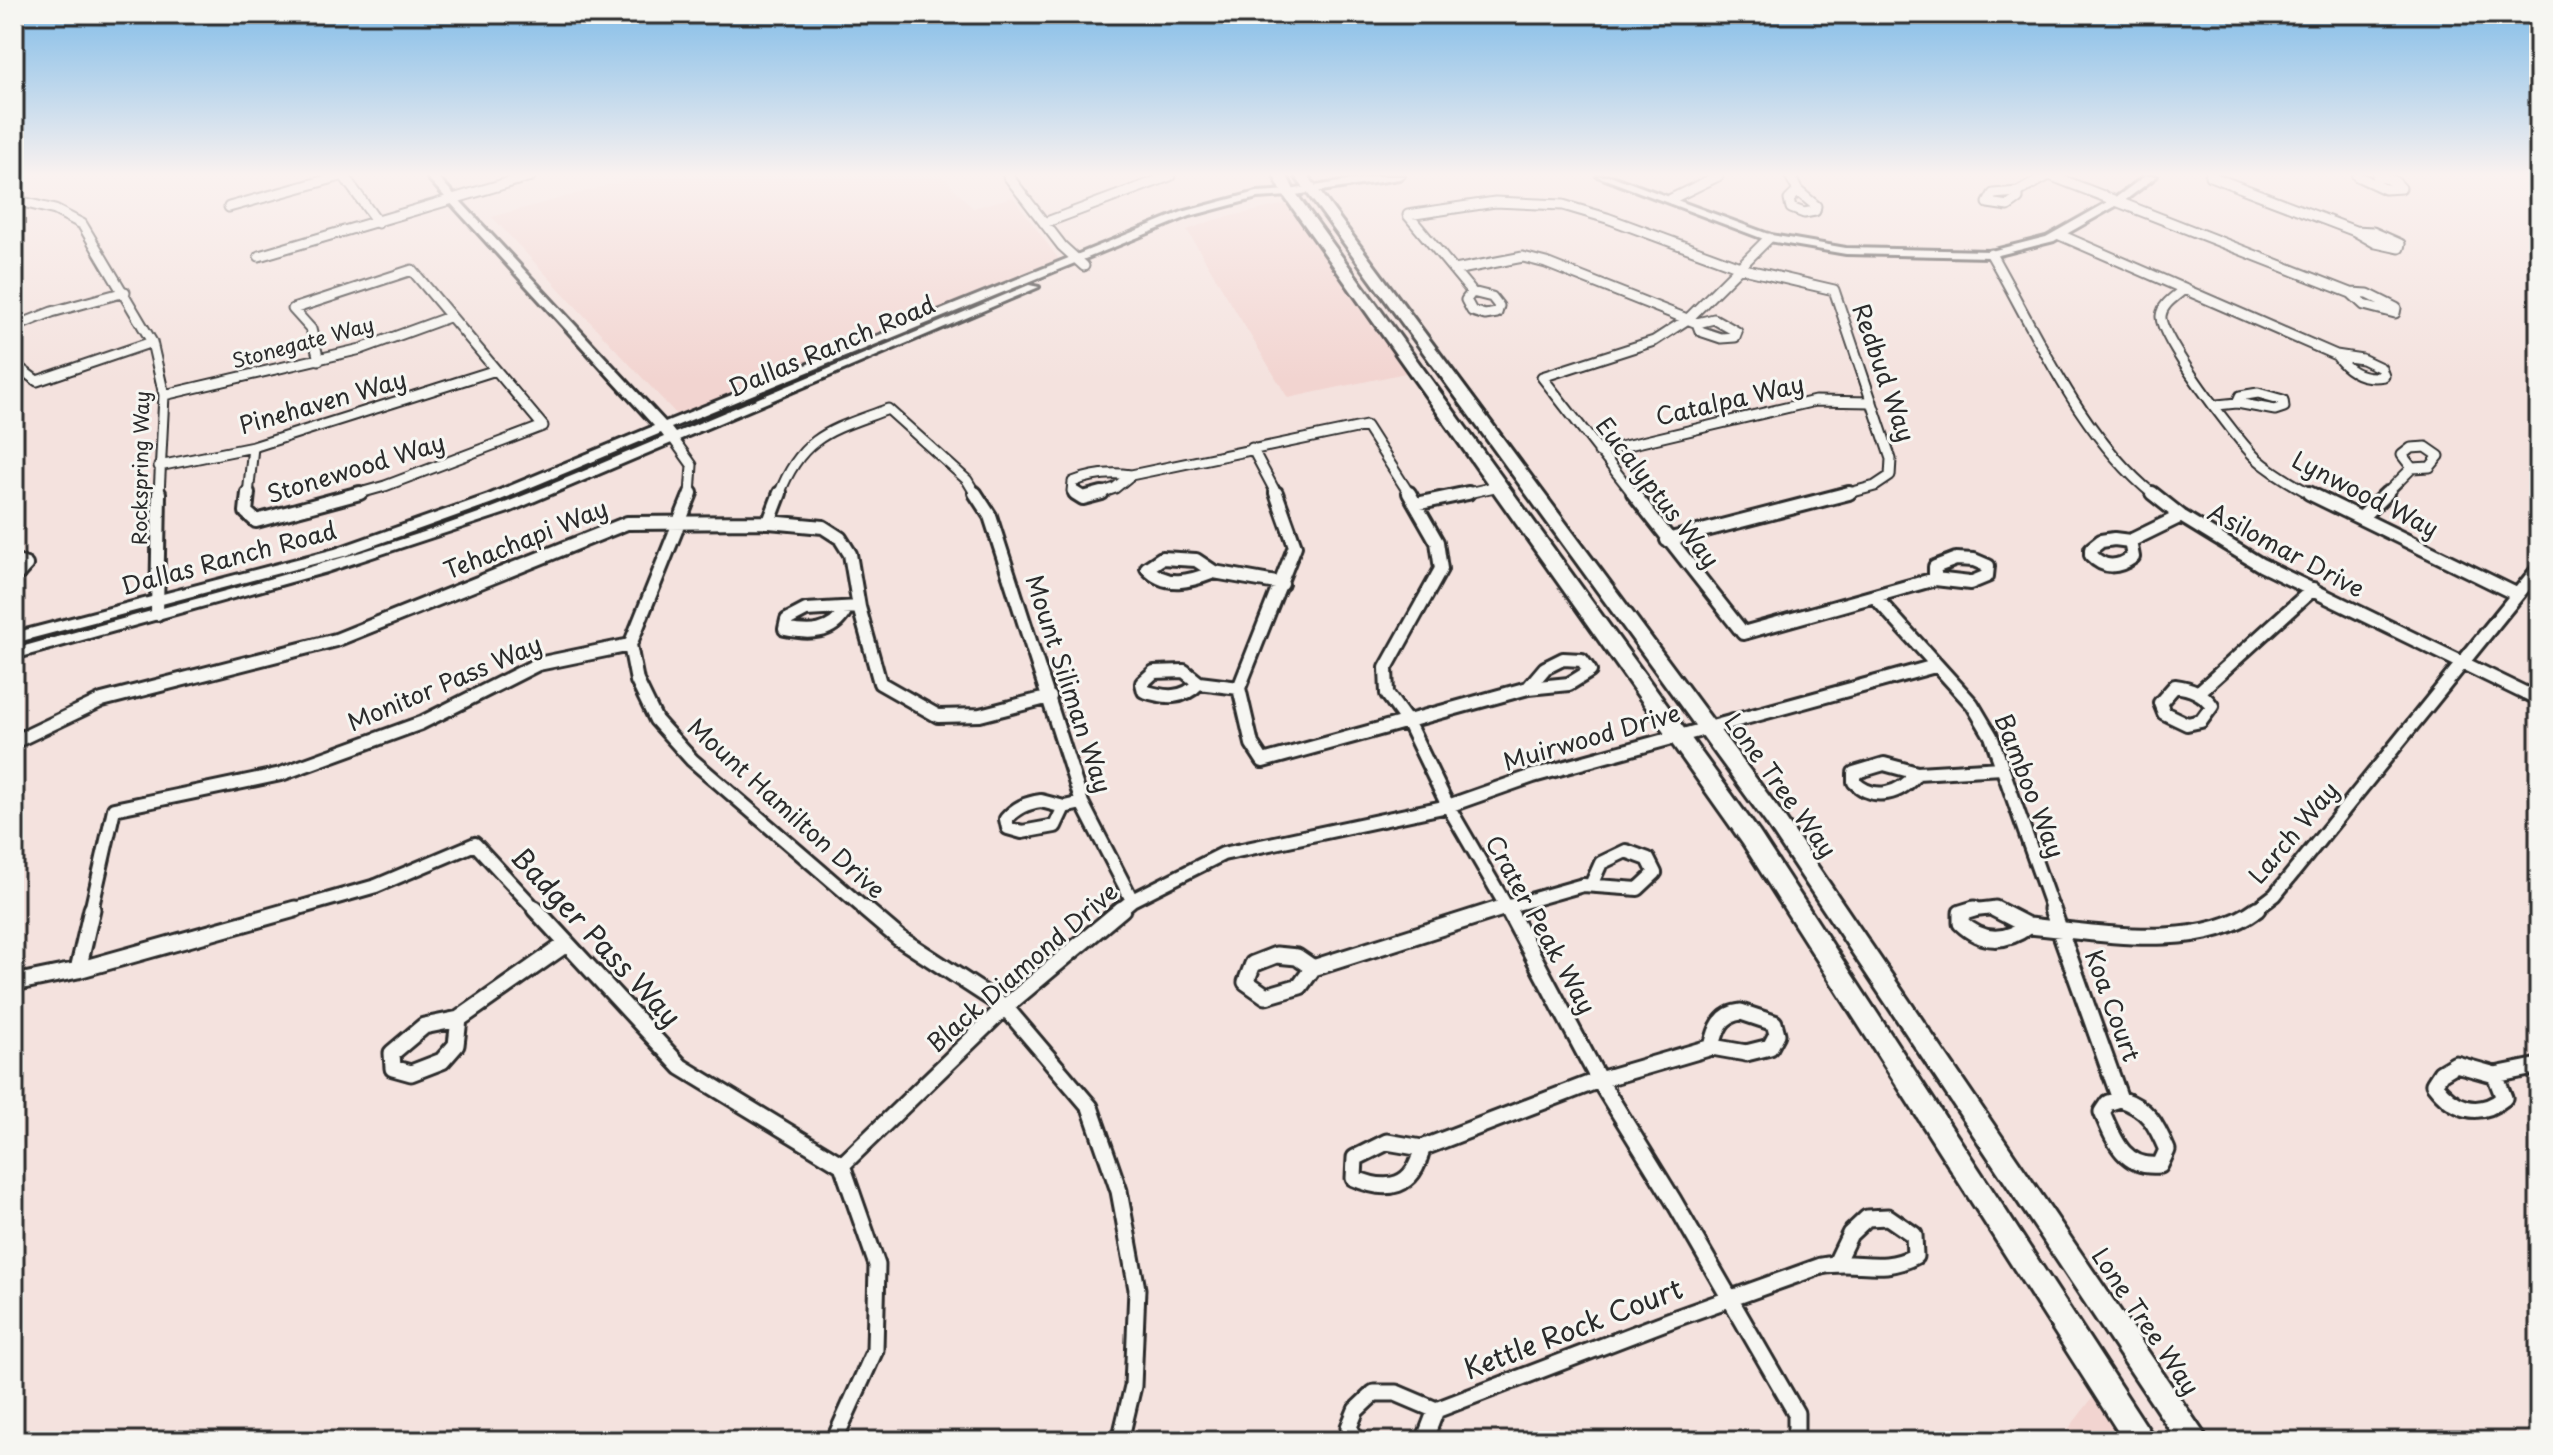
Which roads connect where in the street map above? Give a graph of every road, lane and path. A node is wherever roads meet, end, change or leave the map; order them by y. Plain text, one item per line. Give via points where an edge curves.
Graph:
1 (95, 244) edge
2 (303, 244) edge
3 (493, 244) edge
4 (1063, 244) edge
5 (1134, 244) edge
6 (1334, 244) edge
7 (1345, 244) edge
8 (1433, 244) edge
9 (1675, 244) edge
10 (1764, 244) edge
11 (1804, 244) edge
12 (2028, 244) edge
13 (2080, 244) edge
14 (2229, 244) edge
15 (1991, 254) junction
16 (259, 256) dead end
17 (1080, 263) junction
18 (1741, 269) junction
19 (1455, 270) junction
20 (2184, 289) junction
21 (125, 292) junction
22 (1472, 292) dead end
23 (2351, 293) dead end
24 (449, 317) junction
25 (1692, 321) junction
26 (1381, 322) junction
27 (14, 327) edge
28 (152, 342) junction
29 (862, 344) junction
30 (2336, 355) dead end
31 (319, 360) junction
32 (14, 364) edge
33 (496, 370) junction
34 (1443, 371) junction
35 (780, 393) junction
36 (164, 395) junction
37 (1872, 402) junction
38 (2237, 403) dead end
39 (2217, 405) junction
40 (668, 433) junction
41 (253, 447) junction
42 (1252, 448) junction
43 (1599, 452) junction
44 (159, 466) junction
45 (2412, 468) dead end
46 (1131, 475) junction
47 (1499, 486) junction
48 (1416, 504) junction
49 (2181, 516) junction
50 (2361, 518) junction
51 (769, 522) junction
52 (677, 523) junction
53 (1667, 540) junction
54 (2130, 541) dead end
55 (14, 561) edge
56 (2539, 568) edge
57 (1214, 572) junction
58 (14, 578) edge
59 (1935, 579) dead end
60 (1282, 584) junction
61 (2313, 589) junction
62 (2516, 594) junction
63 (1876, 598) junction
64 (859, 607) junction
65 (157, 608) junction
66 (845, 611) junction
67 (14, 638) edge
68 (630, 645) junction
69 (14, 654) edge
70 (2461, 664) junction
71 (1935, 666) junction
72 (1199, 683) dead end
73 (1239, 688) junction
74 (1528, 688) junction
75 (2199, 692) dead end
76 (1050, 697) junction
77 (2539, 700) edge
78 (1408, 723) junction
79 (1706, 728) junction
80 (1677, 736) junction
81 (14, 742) edge
82 (2002, 768) junction
83 (1917, 773) dead end
84 (1082, 803) junction
85 (1448, 806) junction
86 (1064, 807) dead end
87 (1592, 883) dead end
88 (1132, 900) junction
89 (1506, 905) junction
90 (2028, 926) dead end
91 (2059, 930) junction
92 (566, 944) junction
93 (1313, 968) dead end
94 (78, 970) junction
95 (14, 983) edge
96 (1005, 1007) junction
97 (459, 1019) junction
98 (1712, 1047) dead end
99 (2539, 1066) edge
100 (2495, 1075) dead end
101 (1599, 1080) junction
102 (2120, 1099) junction
103 (1422, 1148) dead end
104 (842, 1165) junction
105 (1837, 1261) junction
106 (1729, 1297) junction
107 (1436, 1410) junction
108 (834, 1441) edge
109 (1120, 1441) edge
110 (1357, 1441) edge
111 (1424, 1441) edge
112 (1796, 1441) edge
113 (2141, 1441) edge
114 (2194, 1441) edge

1 - 21 street, Rockspring Way
2 - 16 street
3 - 40 street
4 - 17 street
5 - 17 street, Dallas Ranch Road
6 - 26 main road, Lone Tree Way
7 - 34 main road, Lone Tree Way
8 - 19 street
9 - 18 street
10 - 18 street
11 - 15 street via 1846,251
12 - 15 street
13 - 20 street
14 - 23 street
15 - 49 street, Asilomar Drive via 2086,418 2131,476
17 - 29 street, Dallas Ranch Road
17 - 35 street, Dallas Ranch Road
18 - 25 street
18 - 37 street, Redbud Way via 1834,290
19 - 22 street
19 - 25 street via 1523,257
20 - 30 street
20 - 39 street, Lynwood Way via 2165,305 2163,331
21 - 27 street
21 - 28 street, Rockspring Way
24 - 31 street, Stonegate Way
24 - 31 street via 412,270 293,309 311,329
24 - 33 street
25 - 43 street, Eucalyptus Way via 1654,341 1542,377
26 - 34 main road via 1402,328 1430,364
26 - 47 main road, Lone Tree Way
28 - 32 street via 37,381
28 - 36 street, Rockspring Way
29 - 35 street via 857,354 801,377
29 - 40 street, Dallas Ranch Road
31 - 36 street, Stonegate Way
33 - 41 street, Pinehaven Way
33 - 41 street, Stonewood Way via 543,426 385,486 256,521 246,512
34 - 79 main road, Lone Tree Way
35 - 40 street, Dallas Ranch Road
36 - 44 street, Rockspring Way
37 - 43 street, Catalpa Way via 1815,401
37 - 53 street, Redbud Way via 1891,459 1890,476 1875,486
38 - 39 street
39 - 50 street, Lynwood Way via 2255,457 2303,490
40 - 52 street via 692,465 692,490
40 - 65 street, Dallas Ranch Road via 504,509 423,539 293,579
41 - 44 street, Pinehaven Way
42 - 46 street
42 - 48 street, Crater Peak Way via 1366,426
42 - 60 street via 1295,546
43 - 53 street, Eucalyptus Way
44 - 65 street, Rockspring Way
45 - 50 street
46 - 46 street via 1086,475 1073,482 1072,491 1083,498 1121,485
47 - 48 street
47 - 80 main road, Lone Tree Way
48 - 78 street, Crater Peak Way via 1437,542 1441,569 1386,668 1387,694
49 - 54 street
49 - 61 street, Asilomar Drive via 2250,559
50 - 62 street, Lynwood Way
51 - 52 street, Tehachapi Way
51 - 64 street, Tehachapi Way via 823,527 840,538 850,554
51 - 76 street, Mount Siliman Way via 803,450 888,409 967,480 990,516
52 - 68 street
52 - 81 street, Tehachapi Way via 627,523 336,640 102,700
53 - 63 street, Eucalyptus Way via 1743,633
55 - 58 street via 26,565
56 - 62 street, Larch Way
57 - 57 street via 1196,560 1177,558 1162,558 1147,568 1152,576 1171,582
57 - 60 street
59 - 63 street
60 - 73 street
61 - 70 street, Asilomar Drive
61 - 75 street
62 - 70 street, Larch Way
63 - 71 street, Bamboo Way
64 - 66 street
64 - 76 street, Tehachapi Way via 880,683 938,716 980,715
65 - 67 street, Dallas Ranch Road
65 - 69 street, Dallas Ranch Road
66 - 66 street via 823,606 796,612 785,629 829,629
68 - 94 street, Monitor Pass Way via 538,664 421,723 281,774 114,809
68 - 96 street, Mount Hamilton Drive via 637,681 656,720 692,760 899,938
70 - 77 street, Asilomar Drive
70 - 91 street, Larch Way via 2275,895 2247,916 2211,929 2152,937
71 - 79 street, Muirwood Drive
71 - 82 street, Bamboo Way via 1972,704
72 - 73 street
73 - 78 street via 1252,744 1263,761
74 - 74 street via 1557,687 1590,671 1582,660 1562,657 1545,666
74 - 78 street
76 - 84 street, Mount Siliman Way
78 - 85 street, Crater Peak Way
79 - 80 street, Muirwood Drive
79 - 114 main road, Lone Tree Way via 1773,817
80 - 85 street, Muirwood Drive
80 - 113 main road, Lone Tree Way via 1751,838
82 - 83 street
82 - 91 street, Bamboo Way
84 - 86 street
84 - 88 street, Mount Siliman Way
85 - 88 street, Black Diamond Drive via 1223,854
85 - 89 street, Crater Peak Way
87 - 89 street
88 - 96 street, Black Diamond Drive
89 - 93 street
89 - 101 street, Crater Peak Way
90 - 91 street, Larch Way
91 - 102 street, Koa Court
92 - 94 street, Badger Pass Way via 475,844 376,886
92 - 97 street
92 - 104 street, Badger Pass Way via 681,1067
94 - 95 street, Badger Pass Way
96 - 104 street, Black Diamond Drive
96 - 109 street, Mount Hamilton Drive via 1090,1107 1119,1191 1137,1289 1133,1386
97 - 97 street via 424,1026 392,1053 393,1068 411,1073 442,1061 456,1045
98 - 101 street
99 - 100 street
101 - 103 street
101 - 106 street, Crater Peak Way
102 - 102 street, Koa Court via 2102,1112 2119,1152 2135,1165 2160,1165 2167,1150 2151,1114
104 - 108 street via 877,1265 875,1350
105 - 105 street via 1873,1269 1899,1267 1915,1256 1914,1235 1898,1220 1873,1215 1854,1226
105 - 106 street, Kettle Rock Court
106 - 107 street, Kettle Rock Court
106 - 112 street, Crater Peak Way via 1796,1413
107 - 110 street via 1398,1391 1369,1394 1357,1404 1349,1427
107 - 111 street

